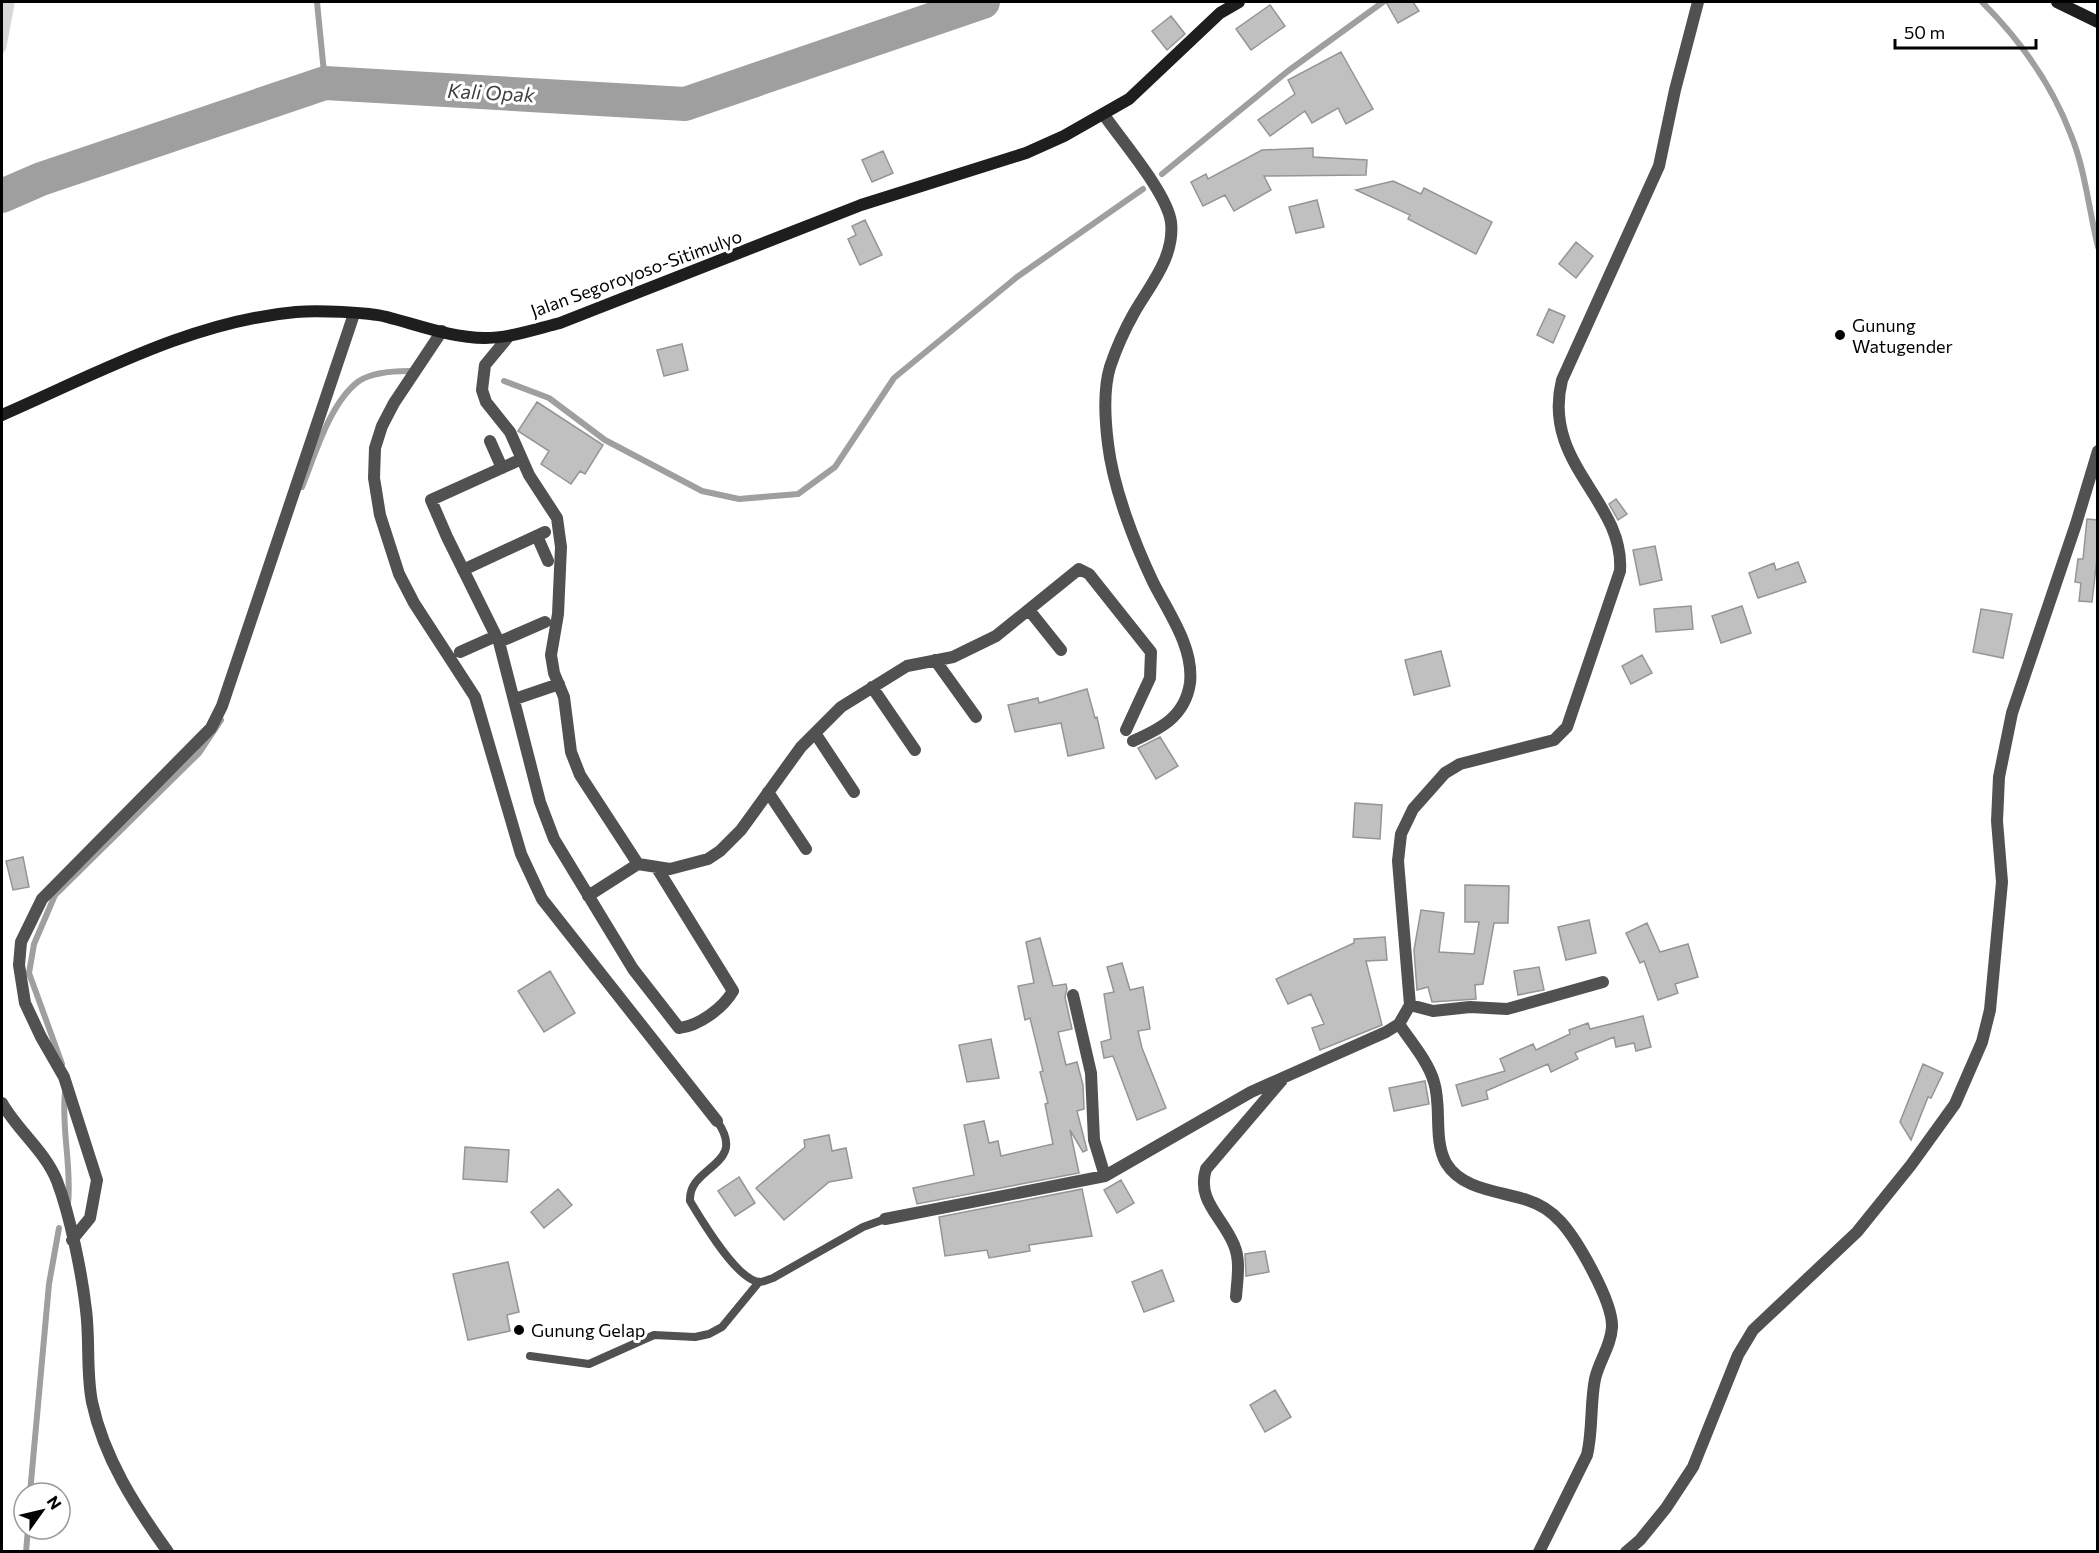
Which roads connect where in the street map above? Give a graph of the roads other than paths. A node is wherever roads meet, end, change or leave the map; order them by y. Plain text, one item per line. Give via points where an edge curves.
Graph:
1 (1239, 2) edge
2 (1698, 2) edge
3 (2057, 2) edge
4 (2097, 22) edge
5 (1104, 115) junction
6 (354, 314) junction
7 (442, 331) junction
8 (509, 336) junction
9 (2, 415) edge
10 (490, 441) dead end
11 (2097, 451) edge
12 (515, 462) dead end
13 (502, 468) junction
14 (548, 561) dead end
15 (464, 570) junction
16 (1029, 610) junction
17 (545, 622) dead end
18 (498, 639) junction
19 (1061, 650) dead end
20 (460, 652) dead end
21 (935, 660) junction
22 (559, 684) junction
23 (872, 687) junction
24 (515, 699) junction
25 (976, 717) dead end
26 (1126, 730) dead end
27 (815, 733) junction
28 (1133, 741) dead end
29 (915, 750) dead end
30 (768, 792) junction
31 (854, 792) dead end
32 (806, 849) dead end
33 (638, 864) junction
34 (657, 868) junction
35 (588, 896) junction
36 (1603, 982) dead end
37 (1073, 995) dead end
38 (1410, 1005) junction
39 (1399, 1024) junction
40 (1285, 1076) junction
41 (2, 1103) edge
42 (717, 1121) joint
43 (1105, 1176) junction
44 (885, 1219) joint
45 (72, 1240) junction
46 (759, 1282) junction
47 (1236, 1297) dead end
48 (530, 1356) dead end
49 (168, 1551) edge
50 (1539, 1551) edge
51 (1626, 1551) edge

1 - 5 main road, Jalan Segoroyoso-Sitimulyo via 1220,14 1129,99
2 - 38 street via 1659,166 1562,380 1558,397 1563,441 1614,533 1621,558 1620,571 1561,736 1460,764 1427,789 1413,809 1401,834 1398,861
3 - 4 main road
5 - 8 main road, Jalan Segoroyoso-Sitimulyo via 1026,153 861,205 560,323
5 - 28 street via 1161,195 1171,221 1171,243 1163,265 1133,314 1109,369 1105,403 1108,446 1125,507 1153,582 1179,632 1187,654 1190,683 1181,706 1167,725
6 - 7 main road, Jalan Segoroyoso-Sitimulyo via 383,316
6 - 9 main road, Jalan Segoroyoso-Sitimulyo via 297,311 179,339
6 - 45 street via 222,706 211,728 42,899 21,942 19,965 26,1003 64,1077 97,1180 90,1218
7 - 8 main road, Jalan Segoroyoso-Sitimulyo via 484,338
7 - 42 street via 394,403 375,448 374,478 380,515 399,574 475,697 521,854 542,899
8 - 22 street via 485,365 482,390 557,518 561,547 558,614 550,648
10 - 13 street
11 - 51 street via 2012,713 2001,766 1997,821 2002,882 1990,1010 1977,1053 1955,1104 1857,1232 1753,1330 1738,1355 1693,1467 1660,1516
12 - 13 street
13 - 15 street via 431,500
14 - 15 street via 541,534
15 - 18 street
16 - 19 street
16 - 21 street via 996,636 953,657
16 - 26 street via 1079,569 1089,574 1136,630 1151,652 1150,678
17 - 18 street
18 - 20 street
18 - 24 street
21 - 23 street via 907,666
21 - 25 street
22 - 24 street
22 - 33 street via 577,768
23 - 27 street via 841,707
23 - 29 street
24 - 35 street via 540,802 554,839
27 - 30 street
27 - 31 street
30 - 32 street
30 - 34 street via 741,830 720,851 692,864
33 - 34 street
33 - 35 street
34 - 35 street via 733,991 726,1004 688,1027 678,1028 660,1007
36 - 38 street via 1507,1009 1433,1011
37 - 43 street via 1091,1073 1094,1140
38 - 39 street
39 - 40 street
39 - 50 street via 1434,1081 1441,1148 1447,1163 1472,1185 1546,1208 1561,1222 1610,1312 1612,1326 1595,1380 1587,1455
40 - 43 street
40 - 47 street via 1206,1169 1202,1183 1206,1198 1235,1247
41 - 45 street via 57,1180
42 - 46 lane via 727,1142 725,1153 694,1184 689,1191 690,1201 730,1261
43 - 44 street
44 - 46 lane
45 - 49 street via 86,1310 92,1402 112,1463 136,1507
46 - 48 lane via 722,1327 709,1334 654,1335 589,1364

